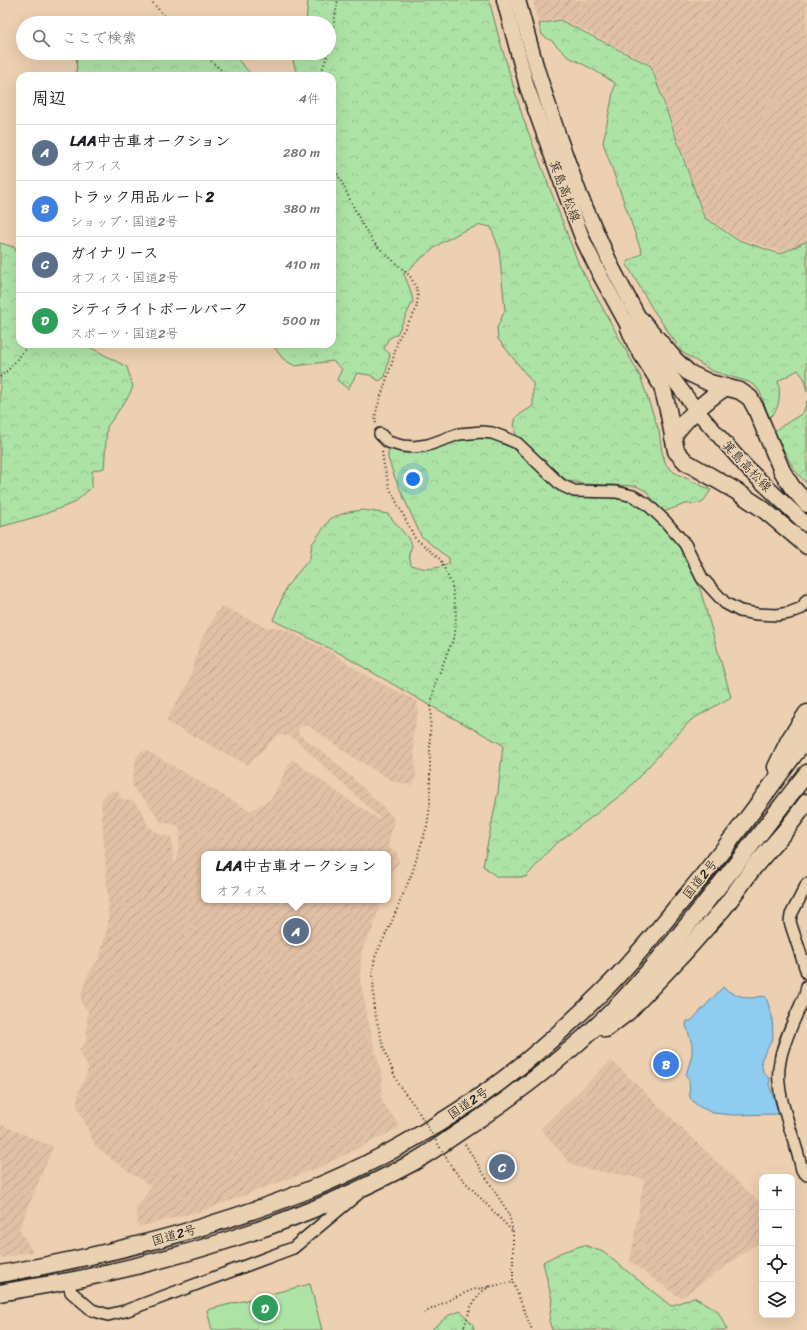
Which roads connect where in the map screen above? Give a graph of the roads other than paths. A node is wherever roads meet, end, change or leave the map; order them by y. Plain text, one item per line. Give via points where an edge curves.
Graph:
1 (504, 0) edge
2 (518, 0) edge
3 (635, 324) junction
4 (726, 387) junction
5 (697, 411) junction
6 (380, 434) road end
7 (673, 437) junction
8 (807, 504) edge
9 (807, 525) edge
10 (807, 546) edge
11 (807, 600) edge
12 (807, 713) edge
13 (807, 737) edge
14 (807, 773) edge
15 (807, 802) edge
16 (756, 808) junction
17 (807, 884) edge
18 (807, 973) edge
19 (807, 986) edge
20 (570, 1050) junction
21 (807, 1176) edge
22 (367, 1186) junction
23 (0, 1274) edge
24 (68, 1281) junction
25 (0, 1293) edge

1 - 3 main road, 箕島高松線 via 527,87 586,246 601,276
2 - 3 main road, 箕島高松線 via 559,137 580,195
3 - 4 highway via 689,373
3 - 5 main road, 箕島高松線
3 - 7 highway via 636,345 662,386
4 - 5 highway
4 - 8 highway via 740,391 750,398 782,471
5 - 7 highway
5 - 9 main road, 箕島高松線 via 747,468
6 - 11 street via 388,442 414,447 459,434 482,432 503,437 517,443 561,485 574,491 616,492 633,496 647,504 685,544 702,578 725,603 740,611 777,615 802,608
7 - 10 highway via 676,451 686,462 763,509
12 - 16 highway via 789,740
13 - 16 highway, 国道2号
14 - 20 highway, 国道2号 via 719,887 651,968
15 - 20 highway via 723,909 683,954 633,1006 601,1033
16 - 23 highway, 国道2号 via 663,924 606,988 542,1048 459,1110 352,1171 308,1191 238,1216 143,1243
17 - 18 street via 790,922
19 - 21 street via 782,1050 778,1076 783,1107 802,1170
20 - 22 highway, 国道2号 via 486,1115 415,1161
22 - 24 highway, 国道2号 via 244,1236 172,1257
22 - 24 street via 293,1248 125,1311 108,1315 92,1310 71,1292
24 - 25 highway, 国道2号

